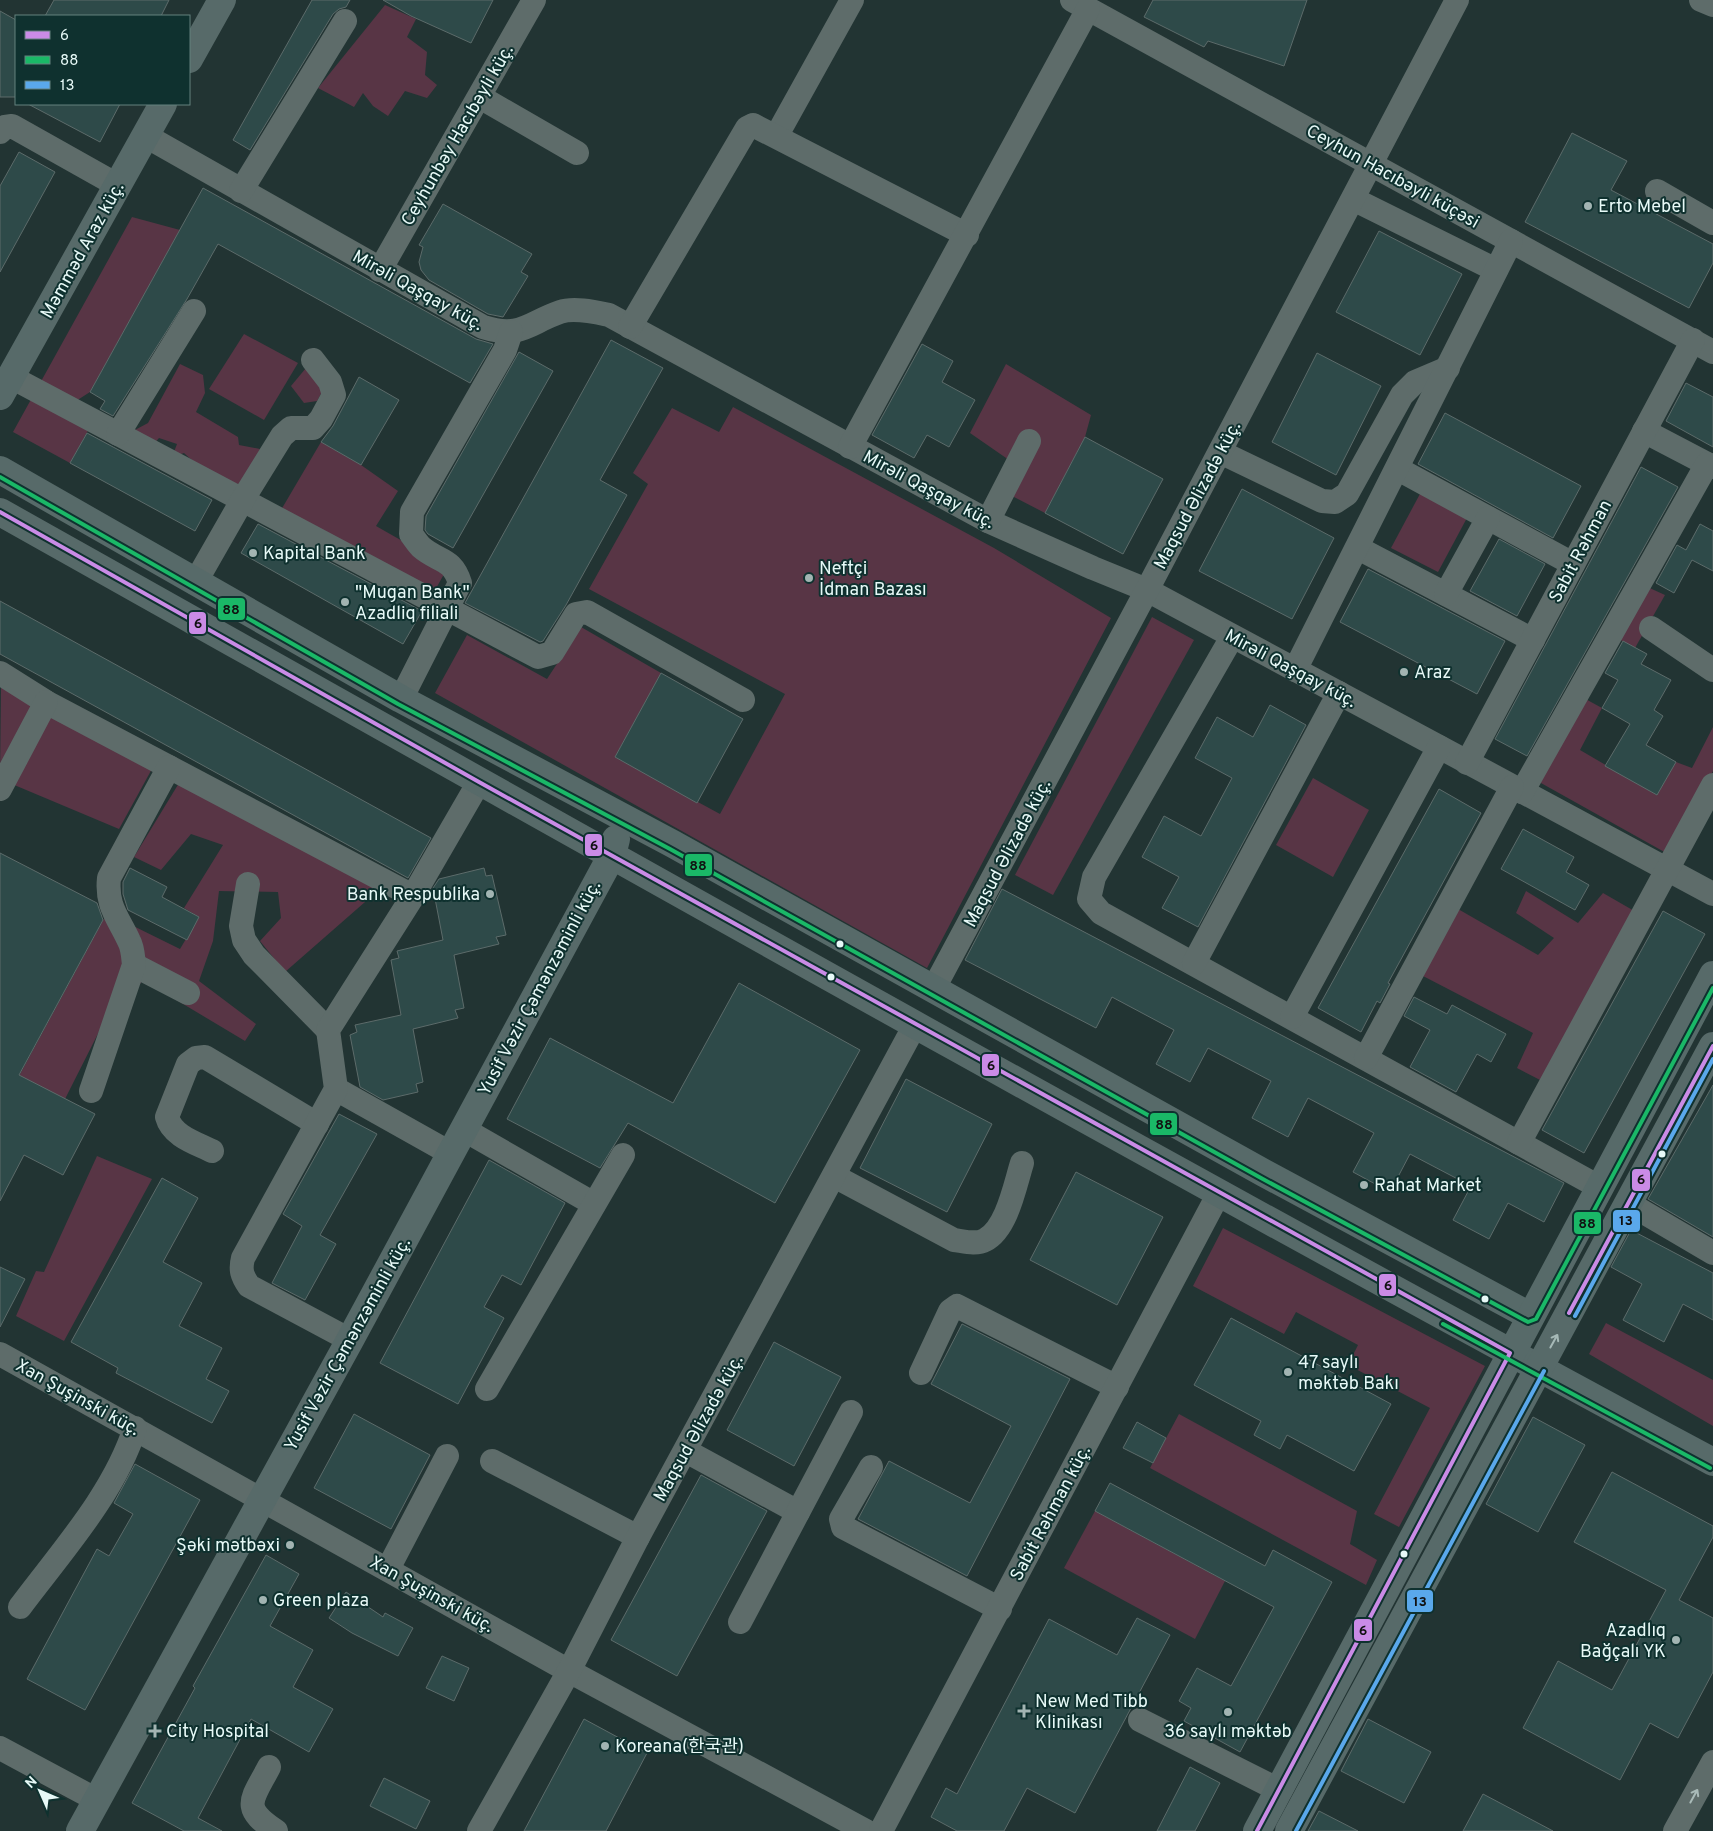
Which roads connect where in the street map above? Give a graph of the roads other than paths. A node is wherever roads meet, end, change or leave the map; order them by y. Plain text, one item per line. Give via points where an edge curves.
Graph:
1 (222, 0) edge
2 (534, 0) edge
3 (852, 0) edge
4 (1457, 0) edge
5 (1701, 0) edge
6 (1080, 4) edge
7 (1713, 5) edge
8 (346, 21) dead end
9 (190, 56) edge
10 (480, 97) junction
11 (162, 105) edge
12 (0, 132) edge
13 (777, 135) junction
14 (146, 136) junction
15 (577, 153) dead end
16 (1371, 164) junction
17 (117, 185) junction
18 (241, 191) junction
19 (1657, 191) dead end
20 (1353, 199) junction
21 (1713, 224) edge
22 (967, 235) junction
23 (1511, 241) junction
24 (380, 270) junction
25 (1496, 270) junction
26 (194, 311) dead end
27 (630, 328) junction
28 (511, 332) junction
29 (1703, 346) edge
30 (313, 360) dead end
31 (1448, 368) junction
32 (5, 386) edge
33 (1644, 431) junction
34 (118, 434) junction
35 (1029, 441) dead end
36 (850, 447) junction
37 (1220, 452) junction
38 (1710, 465) edge
39 (1398, 469) junction
40 (0, 470) edge
41 (243, 499) junction
42 (0, 512) edge
43 (1488, 518) junction
44 (988, 521) junction
45 (1358, 548) junction
46 (1573, 564) junction
47 (195, 583) junction
48 (1147, 590) junction
49 (1446, 594) junction
50 (450, 608) junction
51 (242, 609) junction
52 (1652, 628) dead end
53 (1232, 637) junction
54 (225, 638) junction
55 (1533, 640) junction
56 (1295, 670) junction
57 (1713, 670) edge
58 (0, 673) edge
59 (1339, 693) junction
60 (401, 699) junction
61 (743, 700) dead end
62 (46, 702) junction
63 (1439, 748) junction
64 (1467, 763) junction
65 (169, 767) junction
66 (478, 782) junction
67 (1713, 785) edge
68 (0, 788) edge
69 (1517, 789) junction
70 (610, 810) junction
71 (612, 856) junction
72 (1668, 870) junction
73 (248, 884) dead end
74 (1713, 894) edge
75 (413, 896) junction
76 (1194, 963) junction
77 (134, 965) junction
78 (1713, 975) edge
79 (934, 988) junction
80 (188, 993) dead end
81 (1292, 1017) junction
82 (915, 1024) junction
83 (328, 1030) junction
84 (1713, 1046) edge
85 (1366, 1058) junction
86 (336, 1089) junction
87 (92, 1091) dead end
88 (317, 1124) junction
89 (463, 1128) junction
90 (1518, 1142) junction
91 (212, 1151) dead end
92 (450, 1153) junction
93 (623, 1155) dead end
94 (1022, 1163) dead end
95 (834, 1176) junction
96 (1599, 1187) junction
97 (1219, 1194) junction
98 (1628, 1203) junction
99 (594, 1204) junction
100 (1713, 1252) edge
101 (1527, 1306) junction
102 (350, 1340) junction
103 (1500, 1348) junction
104 (0, 1354) edge
105 (1546, 1372) junction
106 (921, 1373) dead end
107 (1118, 1387) junction
108 (487, 1389) dead end
109 (851, 1412) dead end
110 (135, 1428) junction
111 (686, 1451) junction
112 (447, 1456) dead end
113 (492, 1461) dead end
114 (1713, 1462) edge
115 (871, 1467) dead end
116 (263, 1498) junction
117 (798, 1512) junction
118 (638, 1537) junction
119 (388, 1569) junction
120 (20, 1608) dead end
121 (1000, 1608) junction
122 (740, 1622) dead end
123 (569, 1671) junction
124 (1140, 1720) dead end
125 (0, 1748) edge
126 (1713, 1762) edge
127 (268, 1767) dead end
128 (1280, 1790) junction
129 (97, 1800) junction
130 (80, 1831) edge
131 (276, 1831) edge
132 (480, 1831) edge
133 (866, 1831) edge
134 (881, 1831) edge
135 (1257, 1831) edge
136 (1289, 1831) edge
137 (1675, 1831) edge

1 - 9 main road
2 - 10 street, Ceyhunbəy Hacıbəyli küç.
3 - 13 street
4 - 16 street, Maqsud Əlizadə küç.
5 - 7 street
6 - 16 street, Ceyhun Hacıbəyli küçəsi
6 - 22 street
8 - 18 street
10 - 15 street
10 - 24 street, Ceyhunbəy Hacıbəyli küç.
11 - 14 main road, Məmməd Araz küç.
12 - 17 street via 12,126
13 - 22 street
13 - 27 street via 753,125 747,128
14 - 17 main road, Məmməd Araz küç.
14 - 18 street, Mirəli Qaşqay küç.
16 - 20 street, Maqsud Əlizadə küç.
16 - 23 street, Ceyhun Hacıbəyli küçəsi
17 - 32 main road, Məmməd Araz küç.
18 - 24 street, Mirəli Qaşqay küç.
19 - 21 street
20 - 25 street
20 - 37 street, Maqsud Əlizadə küç.
22 - 36 street
23 - 25 street
23 - 29 street, Ceyhun Hacıbəyli küçəsi
24 - 28 street, Mirəli Qaşqay küç. via 483,327
25 - 31 street
26 - 34 street
27 - 28 street, Mirəli Qaşqay küç. via 609,315 561,311
27 - 36 street, Mirəli Qaşqay küç.
28 - 50 street via 505,350 412,512 411,534 422,548 449,563 457,572 460,583
29 - 33 street, Sabit Rəhman
30 - 41 street via 330,382 334,395 313,428 291,428 282,436
31 - 37 street via 1415,382 1402,395 1347,494 1335,502 1322,501
31 - 39 street
32 - 34 street
33 - 38 street
33 - 46 street, Sabit Rəhman
34 - 41 street
35 - 44 street
36 - 44 street, Mirəli Qaşqay küç.
37 - 48 street, Maqsud Əlizadə küç.
38 - 69 street
39 - 43 street
39 - 45 street
40 - 47 main road
41 - 47 street
41 - 50 street
42 - 54 main road
43 - 46 street
43 - 49 street
44 - 48 street, Mirəli Qaşqay küç.
45 - 49 street
45 - 56 street
46 - 55 street, Sabit Rəhman
47 - 51 main road
48 - 53 street, Mirəli Qaşqay küç.
48 - 79 street, Maqsud Əlizadə küç.
49 - 55 street
50 - 60 street
50 - 61 street via 538,657 552,653 576,614 587,612
51 - 54 main road via 231,611 224,618 221,627
51 - 60 main road
52 - 57 street
53 - 56 street, Mirəli Qaşqay küç.
53 - 76 street via 1094,877 1089,899 1101,913
54 - 66 main road
55 - 64 street, Sabit Rəhman
56 - 59 street, Mirəli Qaşqay küç.
58 - 62 street
59 - 63 street, Mirəli Qaşqay küç.
59 - 76 street
60 - 70 main road
62 - 65 street
62 - 68 street
63 - 64 street, Mirəli Qaşqay küç.
63 - 81 street
64 - 69 street, Mirəli Qaşqay küç.
65 - 75 street
65 - 77 street via 109,878 111,907 130,943
66 - 71 main road
66 - 75 street
67 - 72 street
69 - 72 street, Mirəli Qaşqay küç.
69 - 85 street
70 - 71 main road, Yusif Vəzir Çəmənzəminli küç. via 616,827
70 - 79 main road
71 - 82 main road
71 - 89 main road, Yusif Vəzir Çəmənzəminli küç.
72 - 74 street, Mirəli Qaşqay küç.
72 - 90 street
73 - 83 street via 241,926 244,940 254,955
75 - 83 street
76 - 81 street
77 - 80 street
77 - 87 street
78 - 96 main road
79 - 101 main road via 1264,1173
81 - 85 street
82 - 95 street, Maqsud Əlizadə küç.
82 - 97 main road
83 - 86 street
84 - 98 main road
85 - 90 street
86 - 88 street
86 - 92 street
88 - 91 street via 205,1057 196,1058 188,1064 167,1117 169,1125 179,1134
88 - 102 street via 243,1258 240,1269 249,1286
89 - 92 main road, Yusif Vəzir Çəmənzəminli küç.
89 - 99 street
90 - 96 street
92 - 102 main road, Yusif Vəzir Çəmənzəminli küç.
93 - 99 street
94 - 95 street via 1002,1223 986,1240 975,1243 954,1240
95 - 111 street, Maqsud Əlizadə küç.
96 - 101 main road
97 - 103 main road
97 - 107 street, Sabit Rəhman küç.
98 - 100 street
105 -> 98 main road via 1569,1313
99 - 108 street
101 - 103 main road
102 - 116 main road, Yusif Vəzir Çəmənzəminli küç.
103 - 105 main road
103 - 128 main road via 1497,1378
104 - 110 street, Xan Şuşinski küç.
105 - 114 main road
105 - 136 main road via 1525,1394
106 - 107 street via 950,1311 957,1306
107 - 121 street, Sabit Rəhman küç.
109 - 117 street
110 - 116 street, Xan Şuşinski küç.
110 - 120 street via 127,1454 90,1513
111 - 117 street
111 - 118 street, Maqsud Əlizadə küç.
112 - 119 street
113 - 118 street
115 - 121 street via 841,1519 843,1527
116 - 119 street, Xan Şuşinski küç.
116 - 129 main road, Yusif Vəzir Çəmənzəminli küç.
117 - 122 street
118 - 123 street, Maqsud Əlizadə küç.
119 - 123 street, Xan Şuşinski küç.
121 - 134 street, Sabit Rəhman küç.
123 - 132 street, Maqsud Əlizadə küç.
123 - 133 street, Xan Şuşinski küç.
124 - 128 street
125 - 129 street
137 -> 126 street
127 - 131 street via 251,1801 252,1812
128 - 135 main road
129 - 130 main road, Yusif Vəzir Çəmənzəminli küç.

